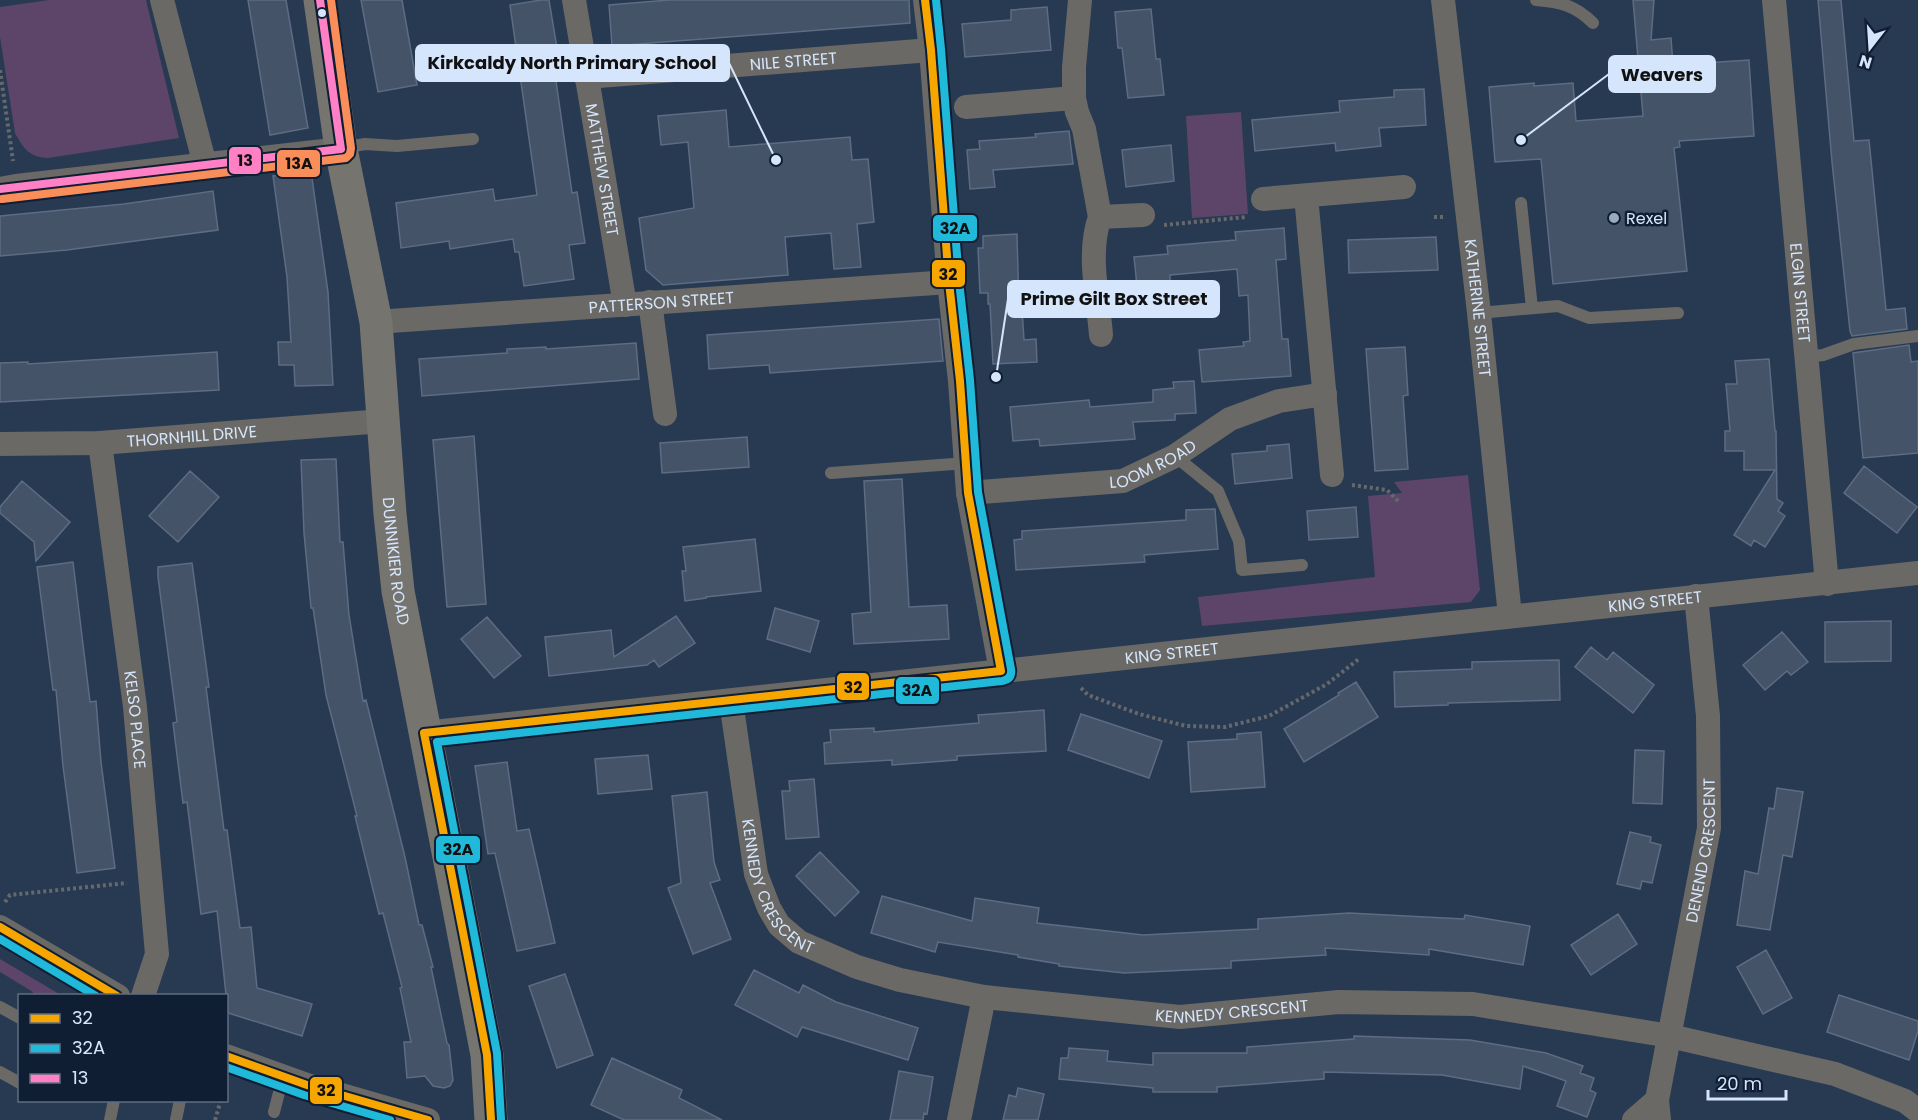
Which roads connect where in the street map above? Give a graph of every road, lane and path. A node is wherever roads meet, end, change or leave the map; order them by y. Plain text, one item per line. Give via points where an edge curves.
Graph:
1 (162, 0) edge
2 (320, 0) edge
3 (574, 0) edge
4 (925, 0) edge
5 (1080, 0) edge
6 (1443, 0) edge
7 (1536, 0) edge
8 (1774, 0) edge
9 (1593, 23) dead end
10 (931, 50) junction
11 (0, 70) edge
12 (586, 77) junction
13 (1074, 98) junction
14 (966, 107) dead end
15 (473, 139) dead end
16 (341, 148) junction
17 (205, 165) junction
18 (8, 188) edge
19 (1404, 188) dead end
20 (1306, 196) junction
21 (1521, 203) dead end
22 (1256, 207) joint
23 (1100, 217) junction
24 (1149, 221) joint
25 (948, 282) junction
26 (650, 302) junction
27 (625, 305) junction
28 (1532, 308) junction
29 (1479, 313) junction
30 (1678, 313) dead end
31 (376, 322) junction
32 (1101, 334) dead end
33 (1918, 336) edge
34 (1806, 357) junction
35 (1325, 394) junction
36 (665, 414) dead end
37 (383, 421) junction
38 (99, 443) junction
39 (0, 444) edge
40 (1174, 456) junction
41 (967, 463) junction
42 (831, 473) dead end
43 (1340, 479) joint
44 (969, 493) junction
45 (1399, 502) dead end
46 (1302, 565) dead end
47 (1918, 573) edge
48 (1827, 584) junction
49 (1696, 596) junction
50 (1510, 616) junction
51 (1398, 628) junction
52 (1001, 671) junction
53 (1076, 684) dead end
54 (731, 701) junction
55 (424, 733) junction
56 (128, 883) dead end
57 (5, 902) dead end
58 (0, 927) edge
59 (115, 994) edge
60 (144, 994) edge
61 (984, 997) junction
62 (0, 1007) edge
63 (18, 1017) edge
64 (1670, 1036) junction
65 (228, 1057) edge
66 (0, 1072) edge
67 (283, 1077) junction
68 (18, 1082) edge
69 (114, 1102) edge
70 (180, 1102) edge
71 (221, 1102) edge
72 (1658, 1110) edge
73 (1918, 1111) edge
74 (274, 1112) dead end
75 (110, 1120) edge
76 (176, 1120) edge
77 (215, 1120) edge
78 (428, 1120) edge
79 (491, 1120) edge
80 (959, 1120) edge
81 (1634, 1120) edge

1 - 17 street
2 - 16 street, DUNNIKIER ROAD
3 - 12 street, MATTHEW STREET
4 - 10 street
5 - 13 street
6 - 29 street, KATHERINE STREET
7 - 9 lane via 1581,10
8 - 34 street, ELGIN STREET
10 - 12 street, NILE STREET
10 - 25 street
11 - 18 path
12 - 27 street, MATTHEW STREET
13 - 14 street
13 - 23 street via 1084,129
15 - 16 lane
16 - 17 street
16 - 31 street, DUNNIKIER ROAD
17 - 18 street
19 - 20 street
20 - 22 street
20 - 35 street
21 - 28 lane
22 - 24 path via 1187,224
23 - 24 street
23 - 32 street via 1093,246
25 - 26 street, PATTERSON STREET
25 - 41 street
26 - 27 street, PATTERSON STREET
26 - 36 street
27 - 31 street, PATTERSON STREET
28 - 29 lane
28 - 30 lane via 1558,306 1589,318
29 - 50 street, KATHERINE STREET
31 - 37 street, DUNNIKIER ROAD
33 - 34 lane via 1854,344
34 - 48 street, ELGIN STREET
35 - 40 street, LOOM ROAD via 1279,400 1230,419
35 - 43 street
37 - 38 street, THORNHILL DRIVE
37 - 55 street, DUNNIKIER ROAD via 398,591
38 - 39 street, THORNHILL DRIVE
38 - 60 street, KELSO PLACE via 135,707 157,954
40 - 44 street, LOOM ROAD via 1123,481
40 - 46 lane via 1218,491 1239,541 1242,570
41 - 42 lane
41 - 44 street
43 - 45 path via 1387,490
44 - 52 street
47 - 48 street, KING STREET
48 - 49 street, KING STREET
49 - 50 street, KING STREET
49 - 64 street, DENEND CRESCENT via 1708,716 1709,828
50 - 51 street, KING STREET
51 - 52 street, KING STREET
51 - 53 path via 1327,684 1269,716 1225,727 1186,726 1139,714 1088,695
52 - 54 street, KING STREET
54 - 55 street, KING STREET
54 - 61 street, KENNEDY CRESCENT via 756,874 779,925 799,942 857,967
55 - 79 street, DUNNIKIER ROAD via 487,1055
56 - 57 path via 10,895
58 - 59 street
61 - 64 street, KENNEDY CRESCENT via 1180,1017 1339,1002 1473,1004
61 - 80 street
62 - 63 lane
64 - 72 street, DENEND CRESCENT
64 - 73 street, KENNEDY CRESCENT via 1835,1074 1905,1101
65 - 67 street
66 - 68 lane
67 - 74 lane
67 - 78 street
69 - 75 lane
70 - 76 lane
71 - 77 path
72 - 81 street, DENEND CRESCENT

